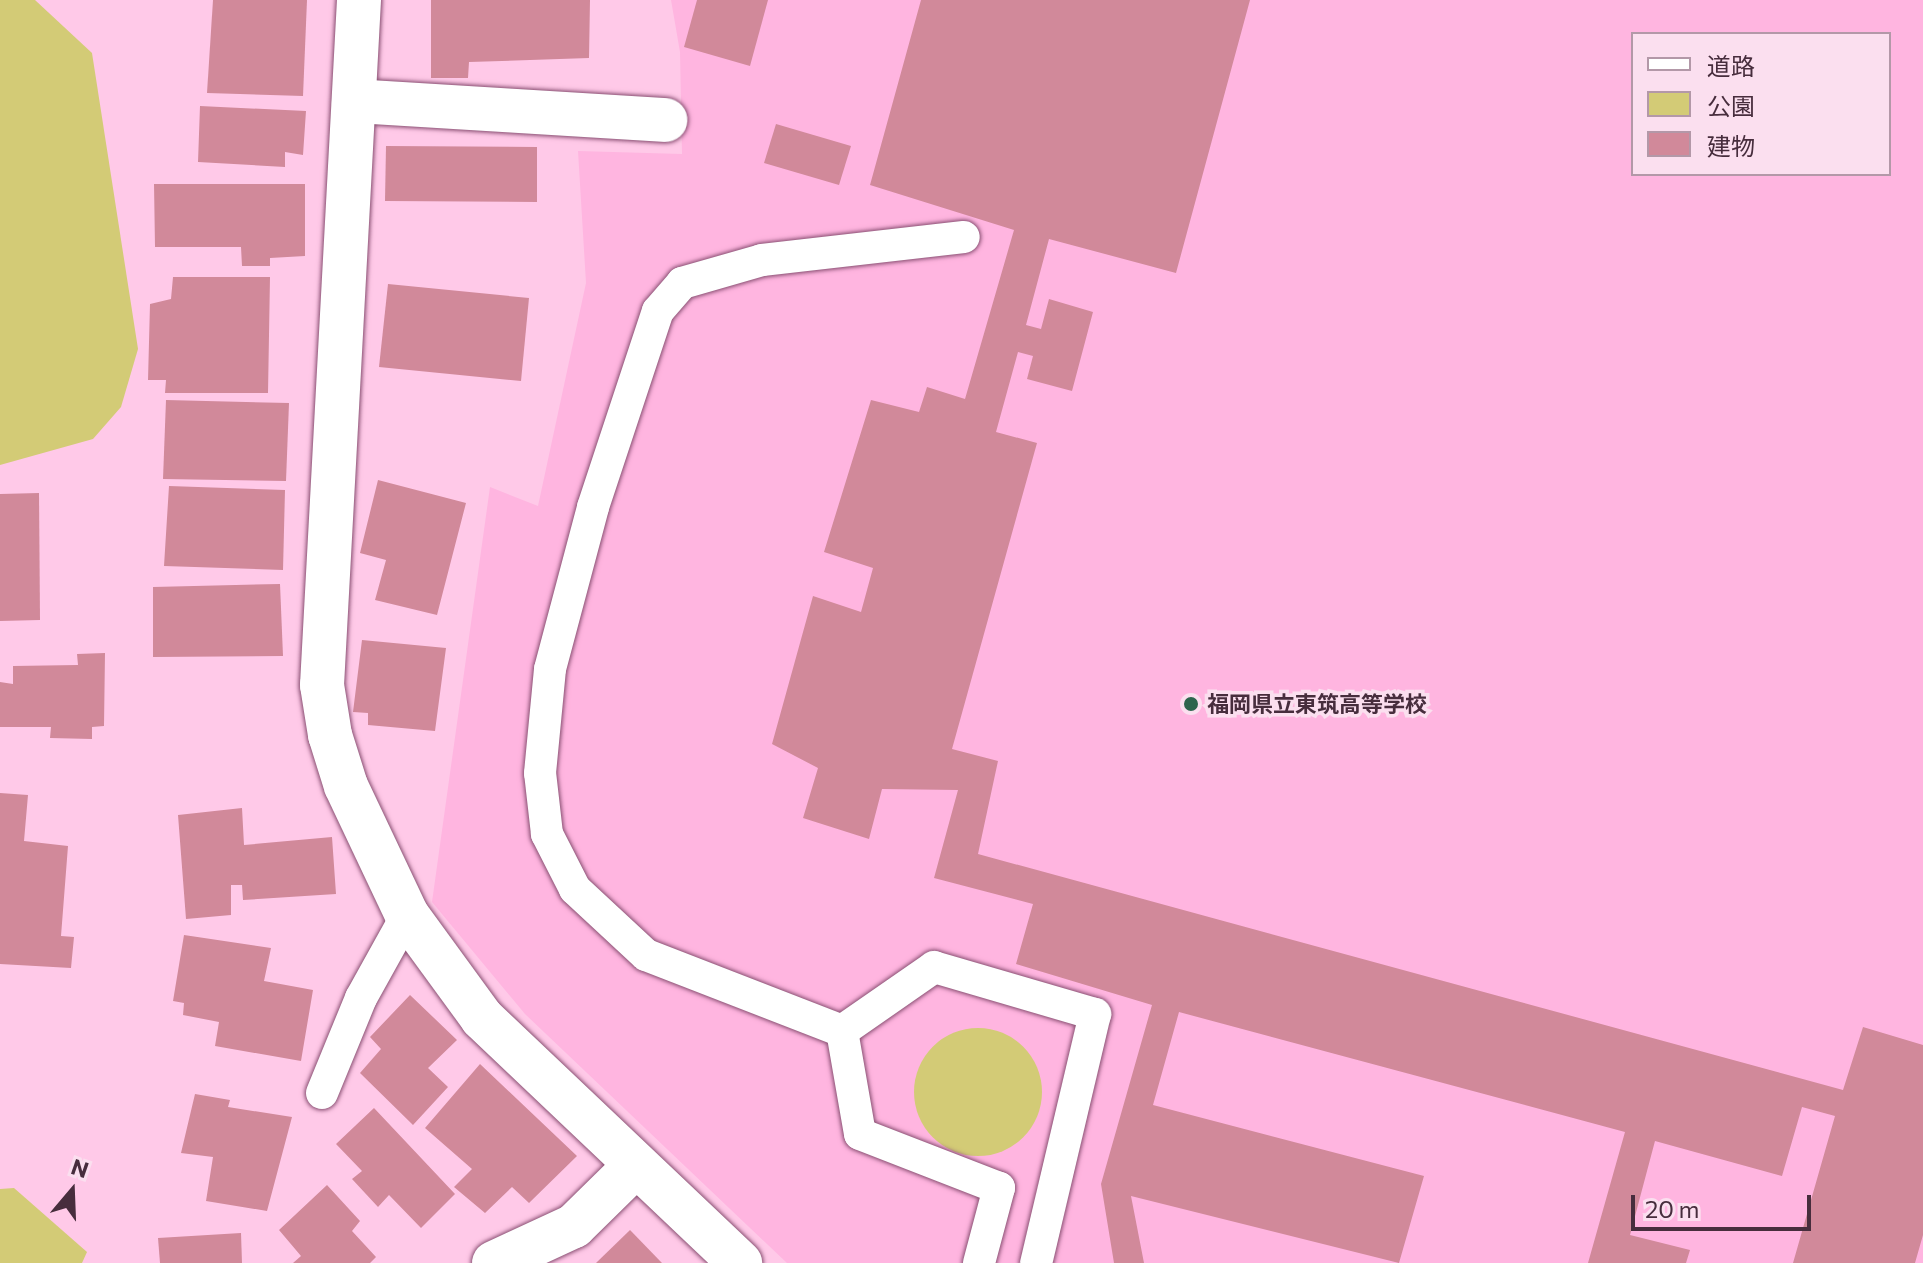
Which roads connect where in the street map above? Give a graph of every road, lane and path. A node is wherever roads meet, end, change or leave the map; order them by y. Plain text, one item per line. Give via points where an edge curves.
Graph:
1 (359, 0) edge
2 (354, 101) junction
3 (665, 120) dead end
4 (964, 237) dead end
5 (407, 915) junction
6 (842, 1031) junction
7 (322, 1093) dead end
8 (635, 1166) junction
9 (494, 1263) edge
10 (740, 1263) edge
11 (979, 1263) edge
12 (1036, 1263) edge

1 - 2 street
2 - 3 street
2 - 5 street via 322,685 346,786
4 - 6 lane via 762,260 682,283 658,311 593,507 550,669 540,773 547,834 575,889 646,955
5 - 7 lane via 361,998
5 - 8 street via 482,1018
6 - 11 lane via 860,1134 999,1188
6 - 12 lane via 934,967 1095,1014
8 - 9 street via 574,1226
8 - 10 street

